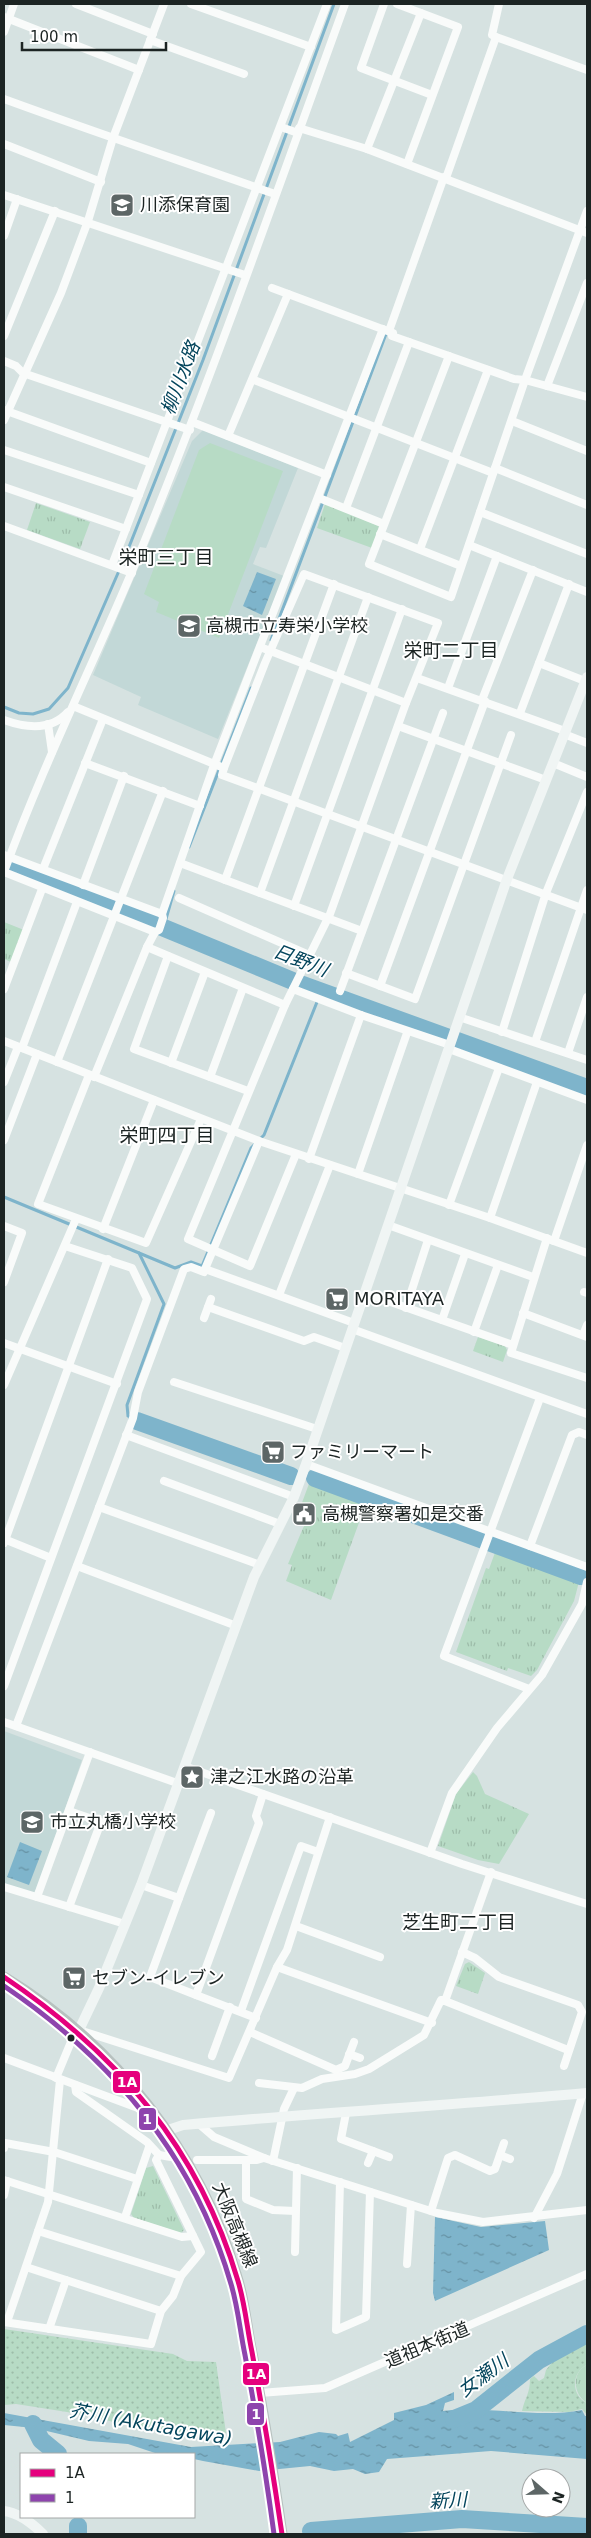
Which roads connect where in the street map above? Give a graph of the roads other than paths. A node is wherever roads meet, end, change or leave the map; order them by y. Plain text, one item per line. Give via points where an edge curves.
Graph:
1 (14, 4) edge
2 (76, 4) edge
3 (164, 4) edge
4 (191, 4) edge
5 (327, 4) edge
6 (345, 4) edge
7 (384, 4) edge
8 (397, 4) edge
9 (499, 4) edge
10 (421, 13) junction
11 (6, 18) edge
12 (4, 32) edge
13 (152, 37) junction
14 (496, 37) junction
15 (311, 47) junction
16 (139, 70) junction
17 (587, 70) edge
18 (244, 74) dead end
19 (394, 81) junction
20 (432, 95) junction
21 (4, 99) edge
22 (281, 128) junction
23 (299, 131) junction
24 (113, 138) junction
25 (4, 144) edge
26 (367, 149) junction
27 (407, 164) junction
28 (445, 178) junction
29 (101, 182) junction
30 (258, 188) junction
31 (275, 194) junction
32 (4, 195) edge
33 (17, 199) junction
34 (55, 211) junction
35 (587, 211) edge
36 (88, 221) junction
37 (584, 232) edge
38 (4, 236) edge
39 (226, 268) junction
40 (245, 275) junction
41 (587, 283) edge
42 (272, 288) dead end
43 (288, 294) junction
44 (386, 330) junction
45 (4, 336) edge
46 (409, 342) junction
47 (449, 356) junction
48 (4, 361) edge
49 (488, 370) junction
50 (24, 373) junction
51 (254, 380) junction
52 (525, 380) junction
53 (547, 386) junction
54 (587, 398) edge
55 (6, 411) edge
56 (348, 418) junction
57 (4, 420) edge
58 (512, 421) junction
59 (166, 422) junction
60 (191, 426) junction
61 (376, 429) junction
62 (228, 436) junction
63 (416, 444) junction
64 (4, 450) edge
65 (587, 451) edge
66 (455, 458) junction
67 (150, 463) junction
68 (494, 470) junction
69 (327, 475) junction
70 (4, 486) edge
71 (139, 495) junction
72 (323, 499) junction
73 (587, 505) edge
74 (346, 508) junction
75 (480, 512) junction
76 (384, 524) junction
77 (4, 526) edge
78 (126, 529) junction
79 (380, 534) junction
80 (469, 545) junction
81 (420, 550) junction
82 (587, 554) edge
83 (497, 556) junction
84 (112, 565) junction
85 (461, 566) junction
86 (533, 570) junction
87 (132, 573) junction
88 (334, 584) junction
89 (569, 584) junction
90 (587, 592) edge
91 (368, 597) junction
92 (402, 609) junction
93 (260, 647) junction
94 (271, 651) junction
95 (539, 663) junction
96 (305, 664) junction
97 (338, 676) junction
98 (417, 678) junction
99 (586, 679) edge
100 (448, 688) junction
101 (372, 691) junction
102 (484, 701) junction
103 (406, 703) junction
104 (73, 706) junction
105 (443, 712) dead end
106 (520, 713) junction
107 (103, 719) junction
108 (4, 720) edge
109 (48, 724) junction
110 (398, 726) junction
111 (565, 732) junction
112 (511, 735) dead end
113 (433, 738) junction
114 (587, 743) edge
115 (467, 751) junction
116 (52, 754) junction
117 (85, 763) junction
118 (553, 763) junction
119 (502, 764) junction
120 (214, 765) junction
121 (224, 768) junction
122 (124, 776) junction
123 (587, 777) edge
124 (546, 780) junction
125 (260, 789) junction
126 (163, 791) junction
127 (587, 792) edge
128 (294, 802) junction
129 (200, 806) junction
130 (328, 815) junction
131 (362, 828) junction
132 (396, 840) junction
133 (430, 852) junction
134 (7, 857) edge
135 (180, 863) junction
136 (465, 864) junction
137 (43, 869) junction
138 (4, 871) edge
139 (506, 879) junction
140 (225, 880) junction
141 (83, 885) junction
142 (42, 889) junction
143 (587, 890) edge
144 (260, 893) junction
145 (546, 893) junction
146 (179, 898) dead end
147 (122, 899) junction
148 (77, 902) junction
149 (294, 906) junction
150 (584, 908) edge
151 (162, 914) junction
152 (115, 916) junction
153 (328, 918) junction
154 (362, 931) junction
155 (155, 932) junction
156 (146, 947) junction
157 (309, 955) junction
158 (168, 956) junction
159 (205, 972) junction
160 (346, 973) junction
161 (380, 986) junction
162 (243, 988) junction
163 (4, 989) edge
164 (293, 989) junction
165 (340, 991) dead end
166 (587, 997) edge
167 (285, 1005) junction
168 (361, 1015) junction
169 (459, 1017) junction
170 (407, 1032) junction
171 (502, 1032) junction
172 (4, 1041) edge
173 (535, 1042) junction
174 (449, 1047) junction
175 (20, 1048) junction
176 (568, 1053) junction
177 (36, 1054) junction
178 (587, 1060) edge
179 (57, 1062) junction
180 (171, 1063) junction
181 (499, 1068) junction
182 (91, 1076) junction
183 (210, 1077) junction
184 (4, 1082) edge
185 (537, 1082) junction
186 (248, 1091) junction
187 (154, 1100) junction
188 (587, 1100) edge
189 (201, 1119) junction
190 (233, 1131) junction
191 (4, 1140) edge
192 (259, 1141) junction
193 (587, 1145) edge
194 (296, 1154) junction
195 (309, 1159) junction
196 (330, 1165) junction
197 (358, 1174) junction
198 (400, 1189) junction
199 (449, 1204) junction
200 (490, 1218) junction
201 (76, 1219) junction
202 (388, 1225) junction
203 (4, 1226) edge
204 (102, 1229) junction
205 (550, 1239) junction
206 (428, 1240) junction
207 (65, 1246) junction
208 (213, 1250) junction
209 (587, 1251) edge
210 (465, 1254) junction
211 (108, 1259) junction
212 (498, 1265) junction
213 (206, 1269) junction
214 (533, 1277) junction
215 (4, 1282) edge
216 (364, 1293) junction
217 (279, 1294) junction
218 (211, 1299) dead end
219 (208, 1307) junction
220 (406, 1308) junction
221 (523, 1313) junction
222 (204, 1318) dead end
223 (442, 1320) junction
224 (276, 1321) dead end
225 (587, 1325) edge
226 (353, 1326) junction
227 (272, 1330) junction
228 (474, 1332) junction
229 (585, 1336) edge
230 (4, 1343) edge
231 (513, 1346) junction
232 (345, 1348) junction
233 (21, 1349) junction
234 (69, 1366) junction
235 (587, 1378) edge
236 (174, 1382) dead end
237 (117, 1384) junction
238 (4, 1385) edge
239 (540, 1398) junction
240 (587, 1414) edge
241 (317, 1429) junction
242 (126, 1435) junction
243 (587, 1435) edge
244 (306, 1464) junction
245 (164, 1481) dead end
246 (294, 1497) junction
247 (99, 1507) junction
248 (280, 1524) junction
249 (490, 1535) junction
250 (4, 1541) edge
251 (530, 1546) junction
252 (51, 1558) junction
253 (260, 1564) junction
254 (77, 1566) junction
255 (587, 1567) edge
256 (587, 1582) edge
257 (234, 1625) junction
258 (4, 1686) edge
259 (529, 1689) junction
260 (4, 1722) edge
261 (16, 1726) junction
262 (90, 1752) junction
263 (184, 1766) junction
264 (177, 1783) junction
265 (263, 1794) junction
266 (68, 1811) junction
267 (211, 1814) dead end
268 (330, 1817) junction
269 (318, 1852) junction
270 (430, 1853) junction
271 (491, 1872) junction
272 (141, 1885) junction
273 (4, 1887) edge
274 (37, 1897) junction
275 (178, 1898) junction
276 (587, 1904) edge
277 (69, 1907) junction
278 (125, 1924) junction
279 (296, 1926) junction
280 (462, 1952) junction
281 (380, 1957) dead end
282 (277, 1967) junction
283 (4, 1977) edge
284 (196, 1995) junction
285 (444, 2001) junction
286 (230, 2007) junction
287 (241, 2011) junction
288 (256, 2018) junction
289 (432, 2022) junction
290 (79, 2030) junction
291 (250, 2032) junction
292 (354, 2042) dead end
293 (568, 2050) junction
294 (349, 2054) junction
295 (212, 2056) dead end
296 (4, 2058) edge
297 (360, 2058) dead end
298 (564, 2066) dead end
299 (58, 2079) junction
300 (259, 2083) dead end
301 (75, 2085) junction
302 (294, 2088) junction
303 (585, 2093) edge
304 (346, 2113) junction
305 (156, 2114) junction
306 (282, 2116) junction
307 (199, 2124) junction
308 (168, 2130) junction
309 (504, 2143) dead end
310 (150, 2147) junction
311 (4, 2148) edge
312 (373, 2151) junction
313 (54, 2152) junction
314 (159, 2155) junction
315 (171, 2156) dead end
316 (500, 2156) junction
317 (390, 2157) dead end
318 (264, 2158) junction
319 (510, 2159) dead end
320 (197, 2160) dead end
321 (246, 2160) junction
322 (273, 2161) junction
323 (368, 2163) dead end
324 (296, 2168) junction
325 (138, 2180) junction
326 (5, 2181) edge
327 (340, 2182) junction
328 (370, 2192) junction
329 (49, 2193) junction
330 (4, 2195) edge
331 (411, 2205) junction
332 (587, 2210) edge
333 (431, 2211) junction
334 (295, 2212) junction
335 (125, 2217) junction
336 (534, 2218) junction
337 (38, 2231) junction
338 (193, 2236) junction
339 (294, 2252) dead end
340 (407, 2264) dead end
341 (26, 2267) junction
342 (587, 2274) edge
343 (180, 2276) junction
344 (66, 2280) junction
345 (162, 2311) junction
346 (5, 2322) edge
347 (49, 2328) junction
348 (260, 2393) junction
349 (4, 2510) edge
350 (20, 2516) edge
351 (23, 2518) edge
352 (43, 2534) edge
353 (282, 2534) edge

1 - 11 street
2 - 13 street
3 - 13 street
4 - 15 street
5 - 15 street
6 - 23 street
7 - 19 street via 361,68
8 - 10 street
9 - 14 street via 492,35
10 - 19 street
10 - 20 street via 458,27
11 - 12 street
11 - 16 street
13 - 16 street
13 - 18 street
14 - 17 street
14 - 28 street
15 - 22 street
16 - 24 street
19 - 20 street
19 - 26 street
20 - 27 street
21 - 24 street
22 - 23 street
22 - 30 street
23 - 26 street
23 - 31 street
24 - 29 street
24 - 30 street
25 - 29 street
26 - 27 street
27 - 28 street
28 - 37 street
28 - 44 street
29 - 36 street
30 - 31 street
30 - 39 street
31 - 40 street
32 - 33 street
33 - 34 street
33 - 38 street
34 - 36 street
34 - 45 street
35 - 37 street
36 - 39 street
36 - 50 street via 61,293
37 - 52 street
39 - 40 street
39 - 59 street
40 - 60 street
41 - 53 street
42 - 43 street
43 - 44 street
43 - 51 street
44 - 46 street via 393,332 392,336
44 - 56 street
46 - 47 street
46 - 61 street
47 - 49 street
47 - 63 street
48 - 50 street
49 - 52 street
49 - 66 street
50 - 55 street
50 - 59 street
51 - 56 street
51 - 62 street
52 - 53 street
52 - 58 street
53 - 54 street
55 - 57 street
55 - 67 street
56 - 61 street
56 - 69 street
58 - 65 street
58 - 68 street
59 - 60 street
59 - 67 street
60 - 62 street
60 - 87 street
61 - 63 street
61 - 74 street
62 - 69 street
63 - 66 street
63 - 76 street
64 - 71 street
66 - 68 street
66 - 81 street
67 - 71 street
68 - 73 street
68 - 75 street
69 - 72 street
70 - 78 street
71 - 78 street
72 - 74 street
72 - 93 street
74 - 76 street
75 - 80 street
75 - 82 street
76 - 79 street
77 - 84 street
78 - 84 street
79 - 81 street
79 - 85 street via 369,564 451,597
80 - 83 street
80 - 85 street
81 - 85 street
83 - 86 street
83 - 100 street
84 - 87 street
86 - 89 street
86 - 102 street
87 - 104 street
88 - 91 street
88 - 94 street via 304,574
88 - 96 street
89 - 90 street
89 - 95 street
91 - 92 street
91 - 97 street
92 - 98 street via 438,623
92 - 101 street
93 - 94 street
93 - 120 street
94 - 96 street
94 - 121 street
95 - 99 street
95 - 106 street
96 - 97 street
96 - 125 street
97 - 101 street
97 - 128 street
98 - 100 street
98 - 103 street
99 - 111 street
100 - 102 street
101 - 103 street
101 - 130 street
102 - 106 street
102 - 115 street
103 - 110 street
104 - 107 street
104 - 109 street via 57,721
104 - 116 street
105 - 113 street
106 - 111 street
107 - 117 street
107 - 120 street
108 - 109 street via 25,727
109 - 116 street
110 - 113 street
110 - 131 street
111 - 114 street
111 - 118 street
112 - 119 street
113 - 115 street
113 - 132 street
115 - 119 street
115 - 133 street
116 - 134 street
117 - 122 street
117 - 137 street
118 - 123 street
118 - 124 street
119 - 124 street
119 - 136 street
120 - 121 street
120 - 129 street
121 - 125 street via 222,775
122 - 126 street
122 - 141 street
124 - 139 street
125 - 128 street
125 - 140 street
126 - 129 street
126 - 147 street
127 - 145 street
128 - 130 street
128 - 144 street
129 - 135 street
130 - 131 street
130 - 149 street
131 - 132 street
131 - 153 street
132 - 133 street
132 - 154 street
133 - 136 street
133 - 161 street
134 - 137 street
134 - 138 street
135 - 140 street
135 - 151 street
136 - 139 street
136 - 161 street via 415,999
137 - 141 street
138 - 142 street
139 - 145 street
139 - 169 street
140 - 144 street
141 - 147 street
142 - 148 street
142 - 163 street
143 - 150 street
144 - 149 street
145 - 150 street
145 - 171 street
146 - 157 street
147 - 151 street
147 - 152 street
148 - 152 street
148 - 175 street
149 - 153 street
150 - 173 street
151 - 155 street via 159,930
152 - 155 street
152 - 179 street
153 - 154 street
153 - 157 street
154 - 160 street
155 - 156 street
156 - 158 street
156 - 182 street
157 - 164 street
158 - 159 street
158 - 180 street via 134,1049
159 - 162 street
159 - 180 street
160 - 161 street
160 - 165 street
162 - 167 street
162 - 183 street
164 - 167 street
164 - 168 street
166 - 176 street
167 - 186 street
168 - 170 street
168 - 195 street
169 - 171 street
169 - 174 street
170 - 174 street
170 - 197 street
171 - 173 street
172 - 175 street
173 - 176 street
174 - 181 street
174 - 198 street
175 - 177 street
175 - 184 street
176 - 178 street
177 - 179 street
177 - 191 street
179 - 182 street
180 - 183 street
181 - 185 street
181 - 199 street
182 - 187 street
182 - 201 street via 38,1204
183 - 186 street
185 - 188 street
185 - 200 street
186 - 190 street
187 - 189 street
187 - 204 street
189 - 190 street
189 - 204 street via 146,1243
190 - 192 street
190 - 208 street via 188,1239
192 - 194 street
192 - 208 street
193 - 205 street
194 - 195 street
194 - 208 street via 250,1266
195 - 196 street
196 - 197 street
196 - 217 street
197 - 198 street
198 - 199 street
198 - 202 street
199 - 200 street
200 - 205 street
201 - 204 street
201 - 207 street
202 - 206 street
202 - 216 street
203 - 215 street via 22,1233
205 - 209 street
205 - 214 street
206 - 210 street
206 - 220 street
207 - 211 street
207 - 233 street
208 - 213 street
210 - 212 street
210 - 223 street
211 - 234 street
211 - 237 street via 132,1268 147,1299
212 - 214 street
212 - 228 street
213 - 217 street
213 - 242 street via 204,1272 191,1267 184,1269 138,1392
214 - 221 street
216 - 220 street
216 - 226 street
217 - 226 street
218 - 219 street
219 - 222 street
219 - 227 street
220 - 223 street
221 - 229 street
221 - 231 street
223 - 228 street
224 - 227 street
225 - 229 street
226 - 232 street
226 - 239 street
227 - 232 street via 304,1341 314,1337
228 - 231 street
230 - 233 street
231 - 235 street via 511,1353
232 - 241 street
233 - 234 street
233 - 238 street
234 - 237 street
234 - 250 street
236 - 241 street
237 - 252 street
239 - 240 street
239 - 249 street
241 - 244 street
242 - 246 street
242 - 247 street
243 - 251 street via 579,1432 572,1435
244 - 246 street
244 - 249 street
245 - 248 street
246 - 248 street
247 - 253 street
247 - 254 street
248 - 253 street
249 - 251 street
249 - 259 street via 444,1656
250 - 252 street
251 - 255 street
252 - 258 street
253 - 257 street
254 - 257 street
254 - 261 street
256 - 259 street via 582,1604 542,1675
257 - 263 street
259 - 270 street via 497,1728 452,1793
260 - 261 street
261 - 262 street
262 - 264 street
262 - 266 street
263 - 264 street
263 - 265 street
264 - 272 street
265 - 268 street
265 - 284 street via 256,1816 259,1823
266 - 274 street
266 - 277 street via 101,1822
267 - 275 street
268 - 269 street
268 - 270 street
269 - 279 street
269 - 287 street via 302,1846
270 - 271 street
271 - 276 street
271 - 280 street
272 - 275 street
272 - 278 street
273 - 274 street
274 - 277 street
275 - 284 street via 150,1977
277 - 278 street
278 - 290 street
279 - 281 street
279 - 282 street
280 - 285 street
280 - 293 street via 499,1977 578,2004 582,2012
282 - 288 street
282 - 289 street
283 - 290 main road, 大阪高槻線
284 - 286 street
285 - 289 street via 441,2000
285 - 293 street
286 - 287 street
286 - 295 street
287 - 288 street
288 - 291 street
289 - 302 street via 424,2036 370,2069
290 - 291 street via 229,2078
290 - 299 street via 73,2037
290 - 305 main road, 大阪高槻線
291 - 294 street via 336,2070 345,2066
292 - 294 street
293 - 298 street
294 - 297 street
296 - 299 street
299 - 301 street
299 - 313 street
300 - 302 street
301 - 305 street
301 - 310 street via 76,2092
302 - 306 street
303 - 304 street
303 - 336 street via 557,2174
304 - 306 street
304 - 312 street via 341,2139
305 - 308 main road, 大阪高槻線
306 - 307 street
306 - 322 street
307 - 308 street
307 - 318 street via 214,2137
308 - 348 main road, 大阪高槻線 via 208,2198 237,2274
309 - 316 street
310 - 314 street
310 - 325 street
311 - 313 street via 5,2143
312 - 317 street
312 - 323 street
313 - 325 street
313 - 329 street
314 - 315 street
314 - 338 street via 156,2160
316 - 319 street
316 - 333 street via 495,2169 490,2171 455,2155 448,2158
318 - 321 street
318 - 322 street
320 - 321 street
321 - 334 street via 246,2199 273,2210
322 - 324 street
324 - 327 street
324 - 334 street
325 - 335 street
326 - 329 street
326 - 330 street
327 - 328 street
327 - 328 street via 336,2330 366,2318
328 - 331 street
329 - 335 street
329 - 337 street
331 - 333 street
331 - 340 street
332 - 336 street
333 - 336 street via 483,2222
334 - 339 street
335 - 338 street via 182,2236
337 - 341 street
337 - 343 street
338 - 343 street via 201,2252
341 - 344 street
341 - 346 street
342 - 348 street, 道祖本街道 via 326,2388
343 - 345 street
344 - 345 street
344 - 347 street
345 - 347 street via 151,2344
346 - 347 street
348 - 353 main road, 大阪高槻線
349 - 350 street
351 - 352 street

